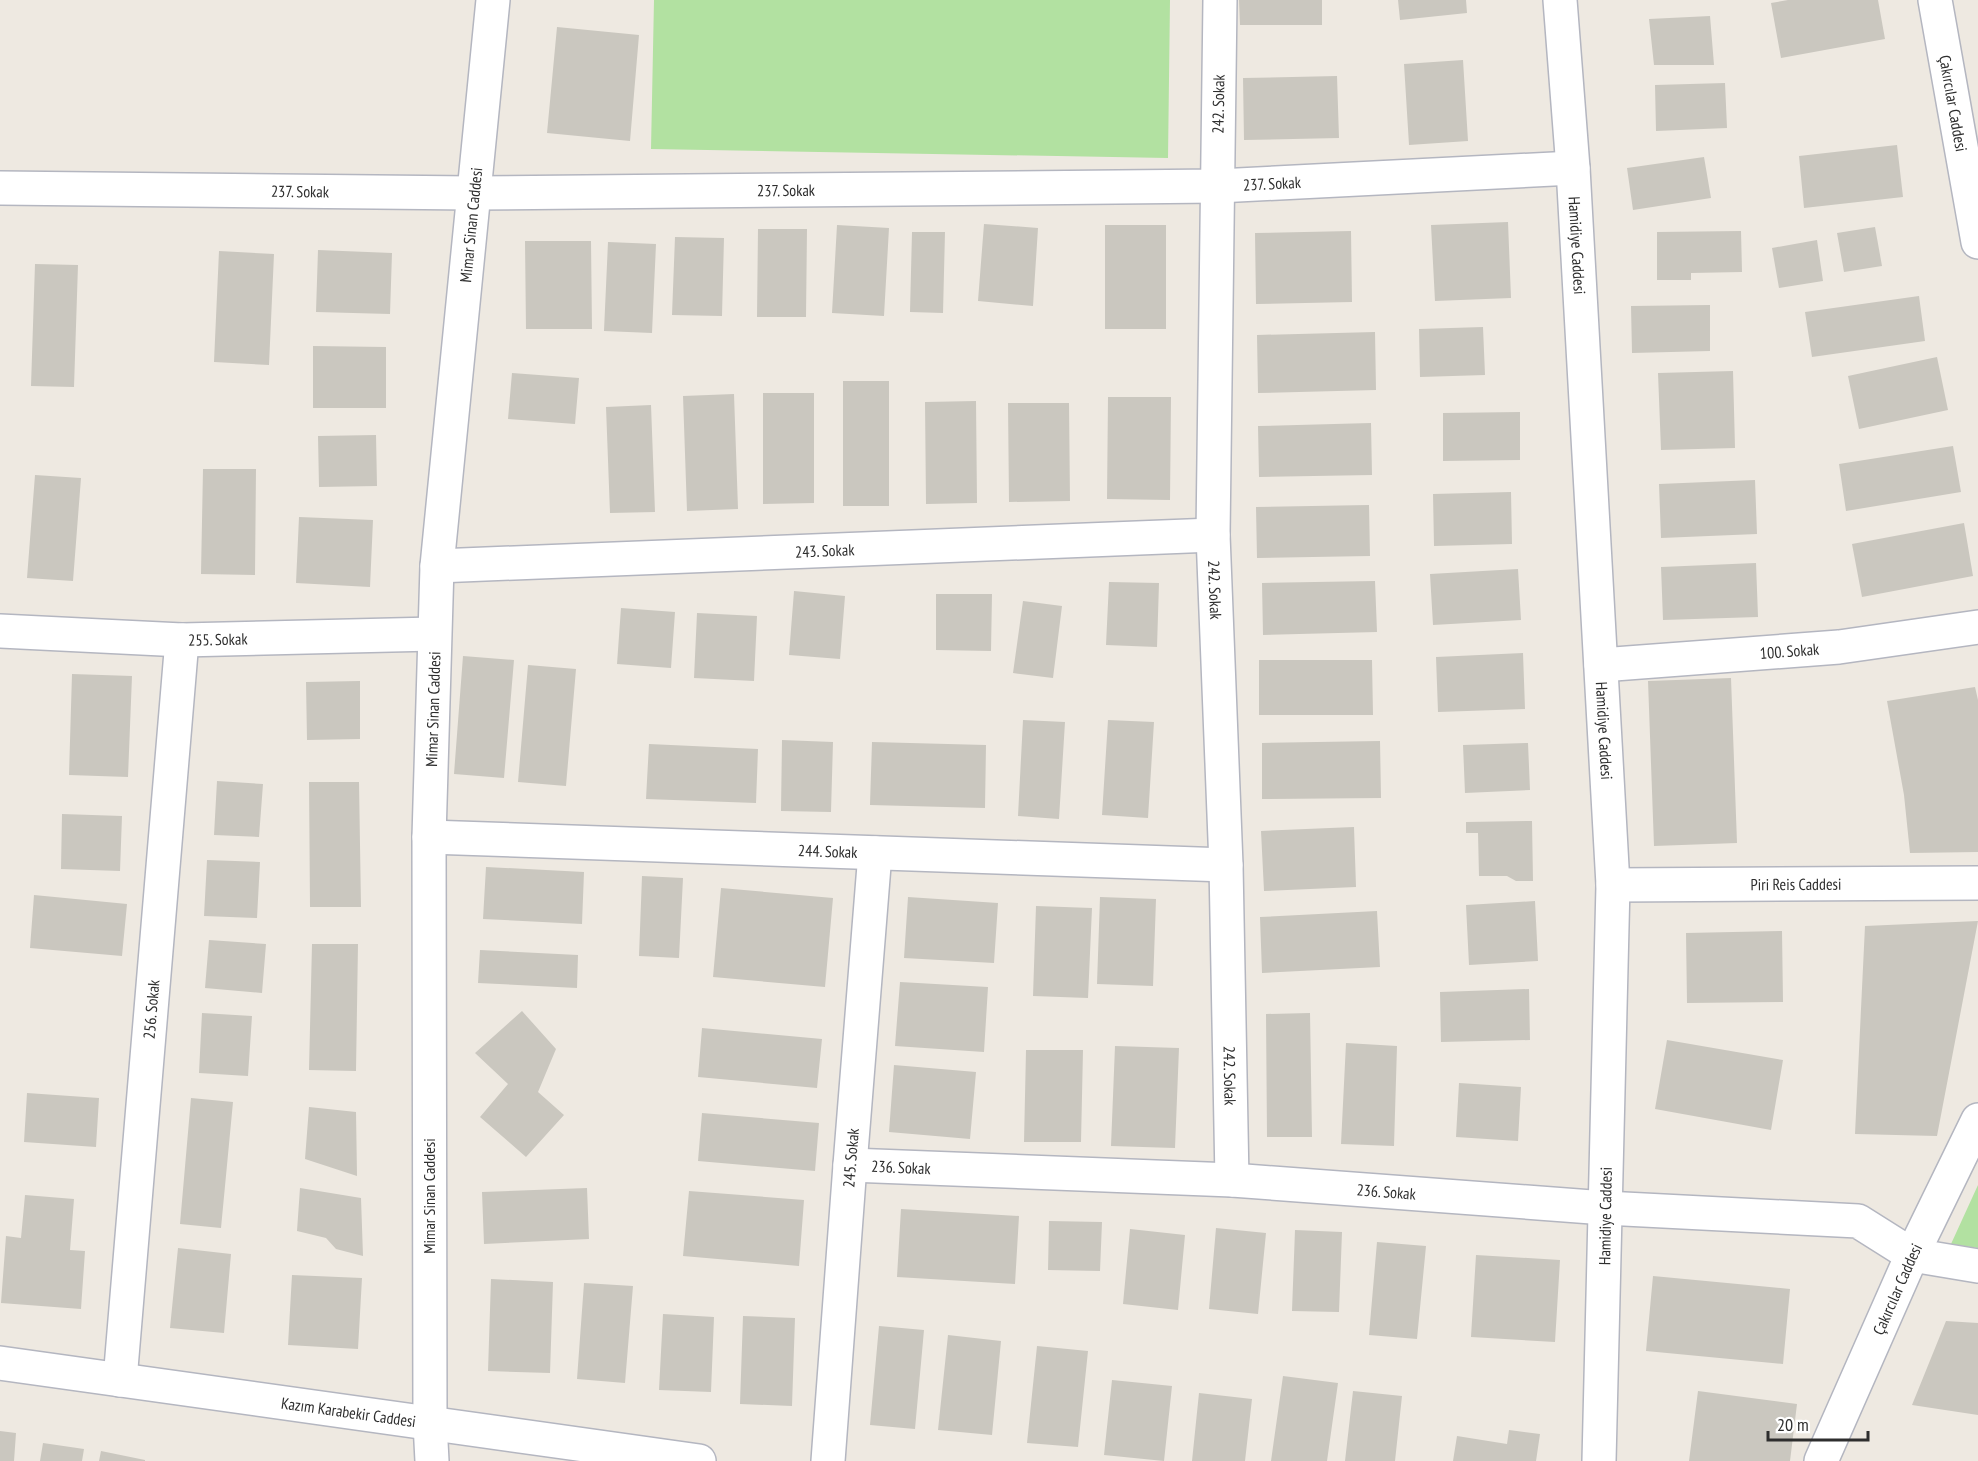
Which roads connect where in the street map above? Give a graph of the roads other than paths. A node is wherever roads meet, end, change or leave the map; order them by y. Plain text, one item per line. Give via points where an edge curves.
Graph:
1 (493, 0) edge
2 (1220, 0) edge
3 (1560, 0) edge
4 (1935, 0) edge
5 (1968, 121) edge
6 (1573, 168) junction
7 (1218, 186) junction
8 (0, 188) edge
9 (472, 193) junction
10 (1978, 242) edge
11 (1213, 535) junction
12 (437, 566) junction
13 (1978, 627) edge
14 (0, 631) edge
15 (434, 634) junction
16 (182, 640) junction
17 (1601, 665) junction
18 (429, 837) junction
19 (875, 853) junction
20 (1226, 866) junction
21 (1978, 883) edge
22 (1613, 885) junction
23 (1978, 1120) edge
24 (850, 1165) junction
25 (1232, 1180) junction
26 (1605, 1208) junction
27 (1912, 1255) junction
28 (1978, 1266) edge
29 (0, 1363) edge
30 (120, 1380) junction
31 (430, 1423) junction
32 (432, 1461) edge
33 (699, 1461) edge
34 (828, 1461) edge
35 (1599, 1461) edge
36 (1821, 1461) edge

1 - 9 street, Mimar Sinan Caddesi
2 - 7 street, 242. Sokak
3 - 6 street, Hamidiye Caddesi
4 - 5 street, Çakırcılar Caddesi
5 - 10 street, Çakırcılar Caddesi
6 - 7 street, 237. Sokak
6 - 17 street, Hamidiye Caddesi
7 - 9 street, 237. Sokak
7 - 11 street, 242. Sokak
8 - 9 street, 237. Sokak
9 - 12 street, Mimar Sinan Caddesi
11 - 12 street, 243. Sokak
11 - 20 street, 242. Sokak
12 - 15 street, Mimar Sinan Caddesi
13 - 17 street, 100. Sokak via 1839,646
14 - 16 street, 255. Sokak
15 - 16 street, 255. Sokak
15 - 18 street, Mimar Sinan Caddesi
16 - 30 street, 256. Sokak
17 - 22 street, Hamidiye Caddesi
18 - 19 street, 244. Sokak
18 - 31 street, Mimar Sinan Caddesi
19 - 20 street, 244. Sokak
19 - 24 street, 245. Sokak
20 - 25 street, 242. Sokak
21 - 22 street, Piri Reis Caddesi
22 - 26 street, Hamidiye Caddesi
23 - 27 street, Çakırcılar Caddesi
24 - 25 street, 236. Sokak
24 - 34 street, 245. Sokak
25 - 26 street, 236. Sokak
26 - 27 street, 236. Sokak via 1858,1221
26 - 35 street, Hamidiye Caddesi
27 - 28 street
27 - 36 street, Çakırcılar Caddesi
29 - 30 street, Kazım Karabekir Caddesi
30 - 31 street, Kazım Karabekir Caddesi
31 - 32 street, Mimar Sinan Caddesi
31 - 33 street, Kazım Karabekir Caddesi

